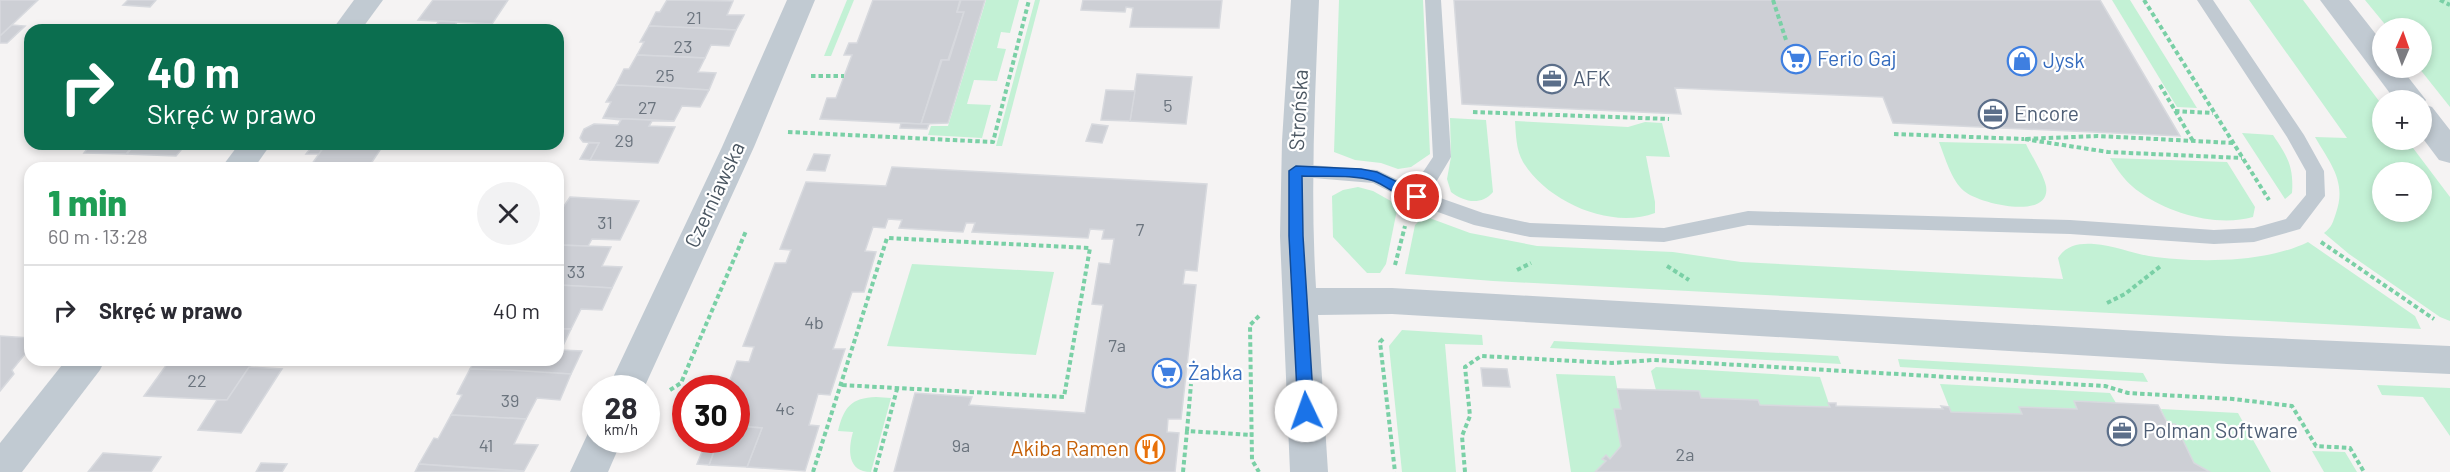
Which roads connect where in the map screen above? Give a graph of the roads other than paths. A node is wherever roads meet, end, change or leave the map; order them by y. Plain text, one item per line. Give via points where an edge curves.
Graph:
1 (369, 0) edge
2 (801, 0) edge
3 (1305, 0) edge
4 (1433, 0) edge
5 (2205, 0) edge
6 (2334, 0) edge
7 (351, 24) edge
8 (2372, 49) edge
9 (2394, 78) edge
10 (2403, 90) edge
11 (2432, 128) edge
12 (251, 150) edge
13 (2450, 152) edge
14 (242, 162) edge
15 (1296, 171) junction
16 (1417, 197) junction
17 (1300, 302) junction
18 (2450, 360) edge
19 (82, 366) edge
20 (632, 375) edge
21 (597, 453) edge
22 (0, 471) edge
23 (589, 472) edge
24 (1310, 472) edge

1 - 7 street
2 - 20 street, Czerniawska
3 - 15 street, Strońska
4 - 16 lane via 1442,157
5 - 16 lane via 2315,171 2316,196 2293,224 2254,235 2214,237 2070,227 1748,218 1664,235 1530,230 1481,220
6 - 8 street
9 - 10 street
11 - 13 street
12 - 14 street
15 - 16 lane via 1377,177
15 - 17 street, Strońska
17 - 18 street via 1392,302
17 - 24 street, Strońska
19 - 22 street
21 - 23 street

